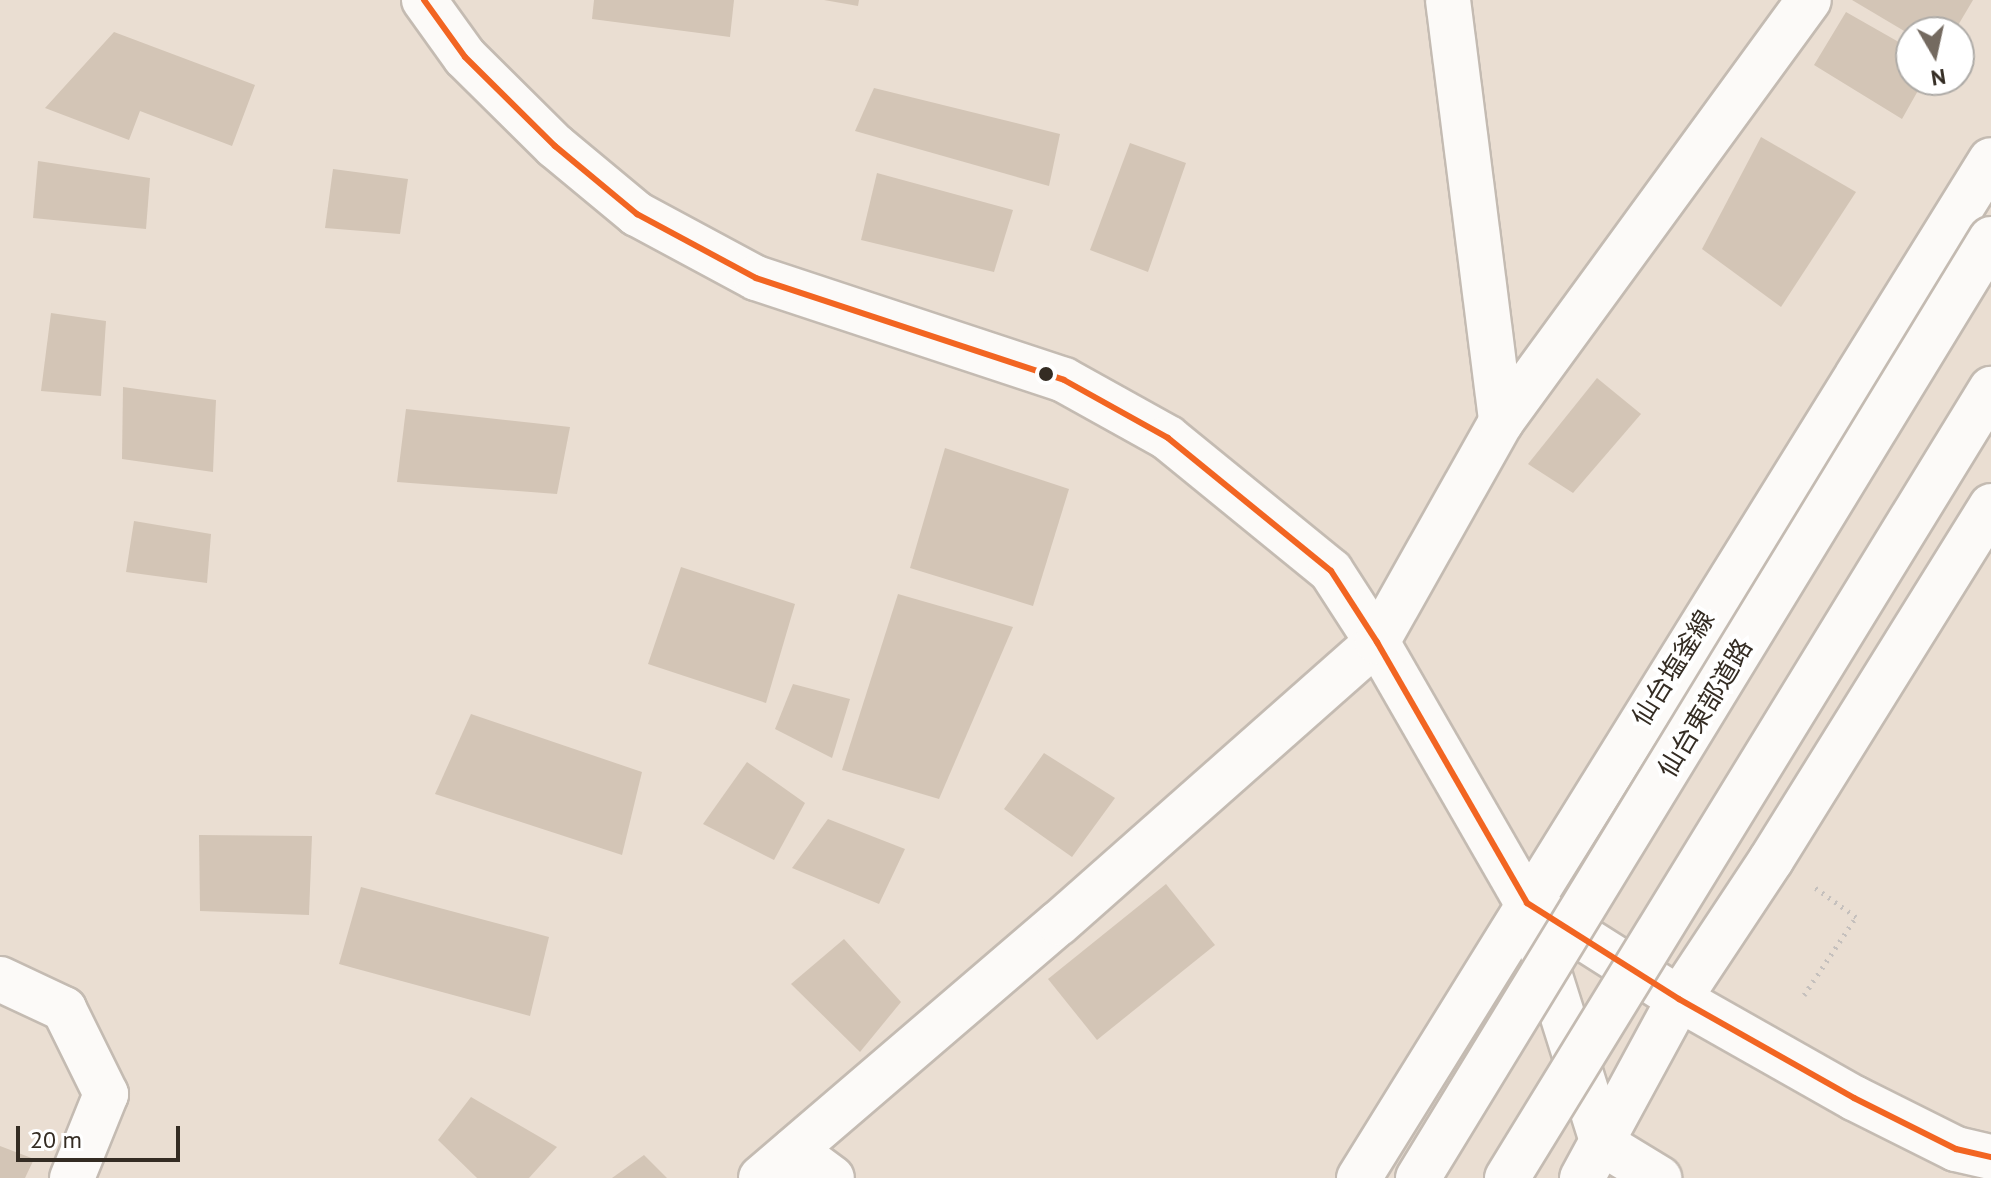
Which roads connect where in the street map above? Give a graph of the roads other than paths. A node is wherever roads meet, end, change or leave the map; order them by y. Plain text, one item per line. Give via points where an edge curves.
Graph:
1 (424, 0) edge
2 (1448, 0) edge
3 (1809, 0) edge
4 (1991, 160) edge
5 (1991, 239) edge
6 (1991, 389) edge
7 (1501, 422) junction
8 (1991, 506) edge
9 (1377, 642) junction
10 (1527, 903) junction
11 (0, 979) edge
12 (1679, 999) junction
13 (1991, 1157) edge
14 (1593, 1161) edge
15 (778, 1164) edge
16 (72, 1178) edge
17 (832, 1178) edge
18 (1359, 1178) edge
19 (1418, 1178) edge
20 (1507, 1178) edge
21 (1659, 1178) edge

1 - 9 main road via 465,57 555,146 637,214 756,278 1064,380 1155,430 1331,571
2 - 7 main road
3 - 7 main road
4 - 10 main road, 仙台塩釜線
5 - 19 main road, 仙台東部道路, bridge
6 - 20 main road, bridge
7 - 9 main road
8 - 12 main road
9 - 10 main road
9 - 15 main road
10 - 12 main road
10 - 14 main road
10 - 18 main road, 仙台塩釜線
11 - 16 main road via 64,1009 106,1094
12 - 13 main road via 1854,1098 1956,1149
12 - 14 main road
14 - 21 main road
15 - 17 main road

